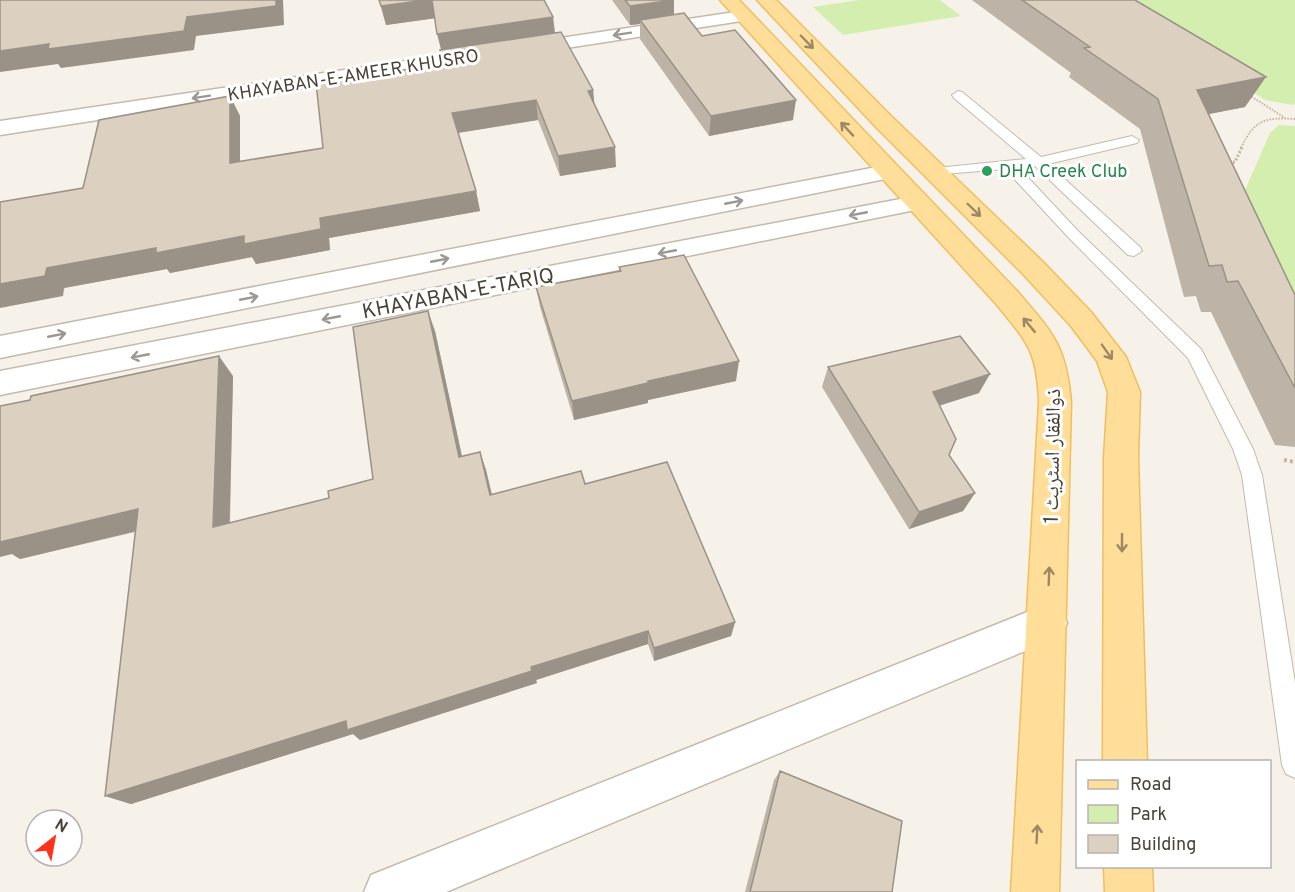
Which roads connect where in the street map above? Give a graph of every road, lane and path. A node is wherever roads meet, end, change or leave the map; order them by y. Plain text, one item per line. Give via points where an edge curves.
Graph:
1 (742, 4) edge
2 (297, 64) dead end
3 (1245, 93) edge
4 (958, 95) dead end
5 (2, 118) edge
6 (1285, 118) junction
7 (1295, 119) edge
8 (1132, 140) dead end
9 (1038, 162) junction
10 (1227, 164) edge
11 (1009, 166) junction
12 (887, 172) junction
13 (936, 172) junction
14 (916, 203) junction
15 (1134, 251) dead end
16 (0, 346) edge
17 (0, 383) edge
18 (1047, 623) junction
19 (1125, 760) edge
20 (1295, 765) edge
21 (1128, 868) edge
22 (388, 892) edge
23 (1035, 892) edge
24 (1129, 892) edge

1 - 2 street, KHAYABAN-E-AMEER KHUSRO
1 -> 5 street, KHAYABAN-E-AMEER KHUSRO
12 -> 1 main road, ذوالفقار اسٹریٹ 1
1 -> 13 main road
3 - 6 path
4 - 9 lane
6 - 7 path
6 - 10 path via 1255,122 1235,162
8 - 9 lane
9 - 11 lane
9 - 15 lane
11 - 13 lane
11 - 20 lane via 1195,354 1243,449 1252,475
12 - 14 main road, ذوالفقار اسٹریٹ 1
16 -> 12 street, KHAYABAN-E-TARIQ
13 -> 19 main road via 1082,319 1111,357 1124,392 1121,458
14 -> 17 street, KHAYABAN-E-TARIQ
18 -> 14 main road, ذوالفقار اسٹریٹ 1 via 1053,372 1042,340
18 - 22 street
23 -> 18 main road, ذوالفقار اسٹریٹ 1
21 - 24 main road

